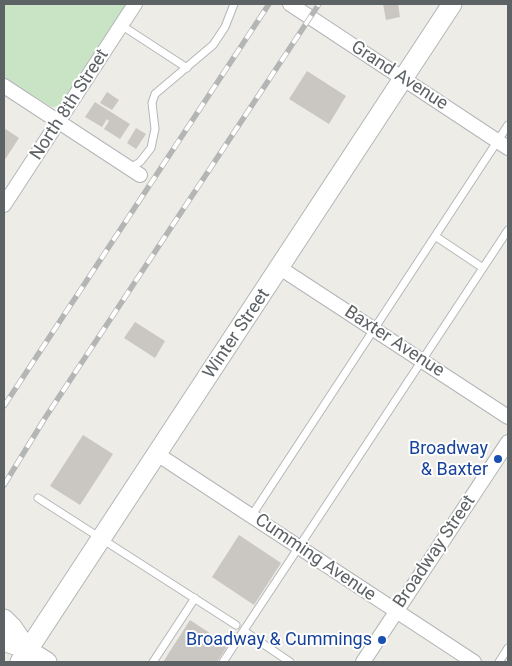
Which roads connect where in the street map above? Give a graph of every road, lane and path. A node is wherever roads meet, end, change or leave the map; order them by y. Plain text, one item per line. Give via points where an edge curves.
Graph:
1 (135, 4) edge
2 (234, 4) edge
3 (290, 4) edge
4 (452, 4) edge
5 (121, 26) junction
6 (187, 68) junction
7 (403, 78) junction
8 (4, 86) edge
9 (58, 122) junction
10 (508, 125) edge
11 (503, 144) edge
12 (135, 172) joint
13 (4, 205) edge
14 (508, 230) edge
15 (435, 236) junction
16 (280, 268) junction
17 (483, 268) junction
18 (374, 329) junction
19 (422, 360) junction
20 (508, 417) edge
21 (508, 442) edge
22 (157, 454) junction
23 (38, 498) dead end
24 (252, 515) junction
25 (101, 539) junction
26 (300, 547) junction
27 (195, 598) junction
28 (396, 611) junction
29 (4, 619) edge
30 (236, 625) dead end
31 (244, 631) junction
32 (4, 641) edge
33 (508, 648) edge
34 (24, 656) edge
35 (47, 662) edge
36 (153, 662) edge
37 (223, 662) edge
38 (290, 662) edge
39 (363, 662) edge
40 (474, 662) edge
41 (499, 662) edge

1 - 5 street, North 8th Street
2 - 6 lane via 220,36
3 - 7 street, Grand Avenue
4 - 7 street, Winter Street
5 - 6 lane
5 - 9 street, North 8th Street
6 - 12 lane via 155,94 152,104 155,129 151,148
7 - 11 street, Grand Avenue
7 - 16 street, Winter Street
8 - 9 street
9 - 12 street
9 - 13 street, North 8th Street
10 - 11 lane
11 - 15 lane
14 - 17 lane
15 - 17 lane
15 - 18 lane
16 - 18 street, Baxter Avenue
16 - 22 street, Winter Street
17 - 19 lane
18 - 19 street, Baxter Avenue
18 - 24 lane
19 - 20 street, Baxter Avenue
19 - 26 lane
21 - 28 street, Broadway Street
22 - 24 street, Cumming Avenue
22 - 25 street, Winter Street
23 - 25 lane
24 - 26 street, Cumming Avenue
25 - 27 lane
25 - 34 street, Winter Street
26 - 28 street, Cumming Avenue
26 - 31 lane
27 - 30 lane
27 - 36 lane
28 - 39 street, Broadway Street
28 - 40 street, Cumming Avenue
29 - 34 street via 12,627
31 - 37 lane
31 - 38 lane
32 - 34 street
33 - 41 lane
34 - 35 street

